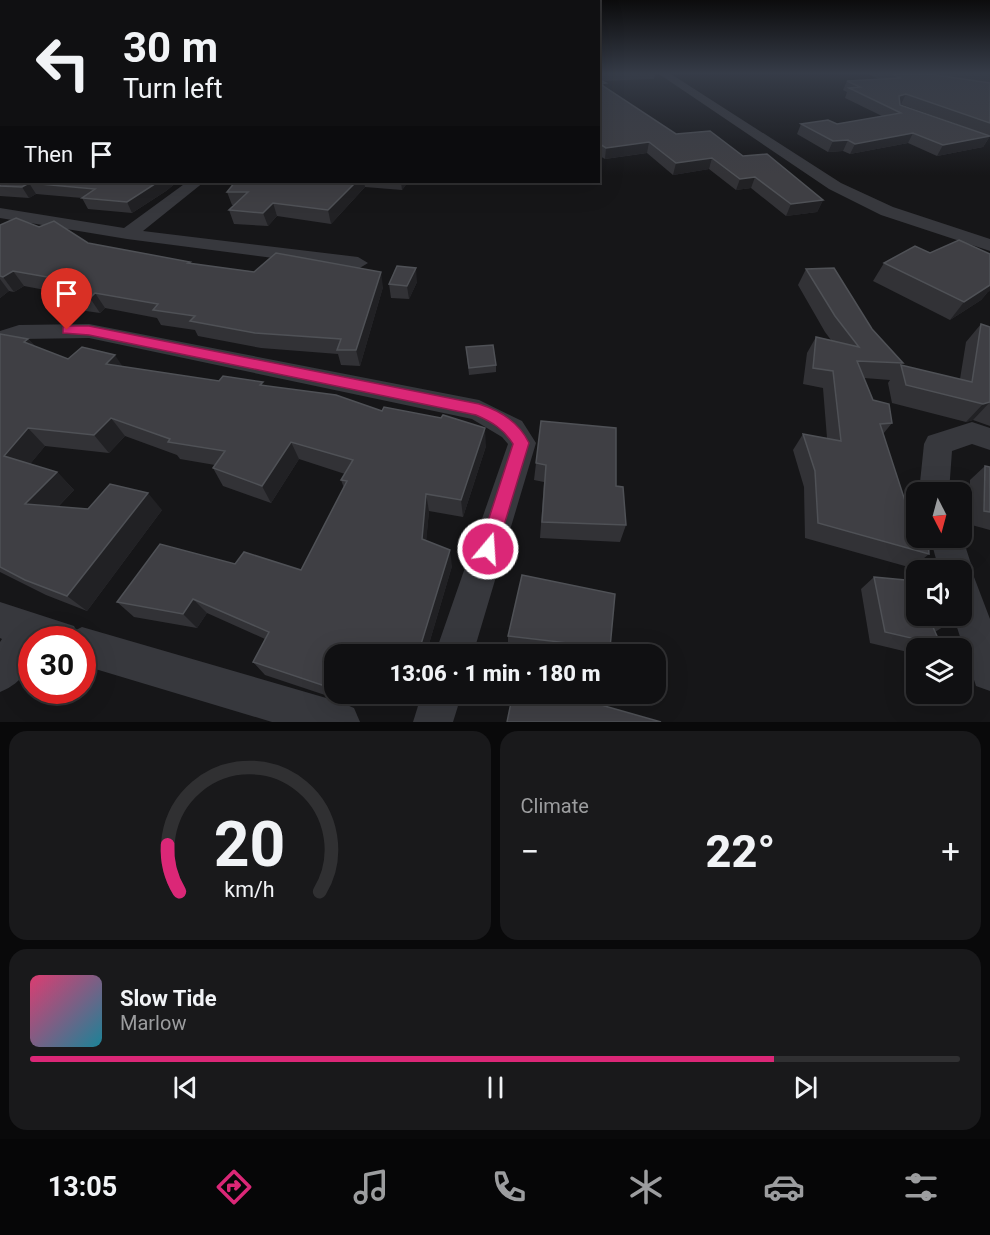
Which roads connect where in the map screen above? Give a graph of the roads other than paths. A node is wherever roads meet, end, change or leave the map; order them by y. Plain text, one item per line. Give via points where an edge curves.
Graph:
1 (715, 108) edge
2 (195, 183) edge
3 (0, 213) edge
4 (127, 234) junction
5 (990, 245) edge
6 (358, 263) dead end
7 (0, 339) edge
8 (990, 439) edge
9 (935, 482) edge
10 (972, 619) edge
11 (457, 644) edge
12 (18, 648) edge
13 (96, 649) edge
14 (990, 672) edge
15 (0, 673) edge
16 (439, 704) edge
17 (340, 722) edge
18 (433, 722) edge

1 - 5 street via 835,186 887,211
2 - 4 street
3 - 4 street
4 - 6 street
7 - 11 street via 19,332 89,331 479,410 512,429 522,443
8 - 9 street via 972,433 938,444
10 - 14 street
12 - 15 street
13 - 17 street
16 - 18 street

